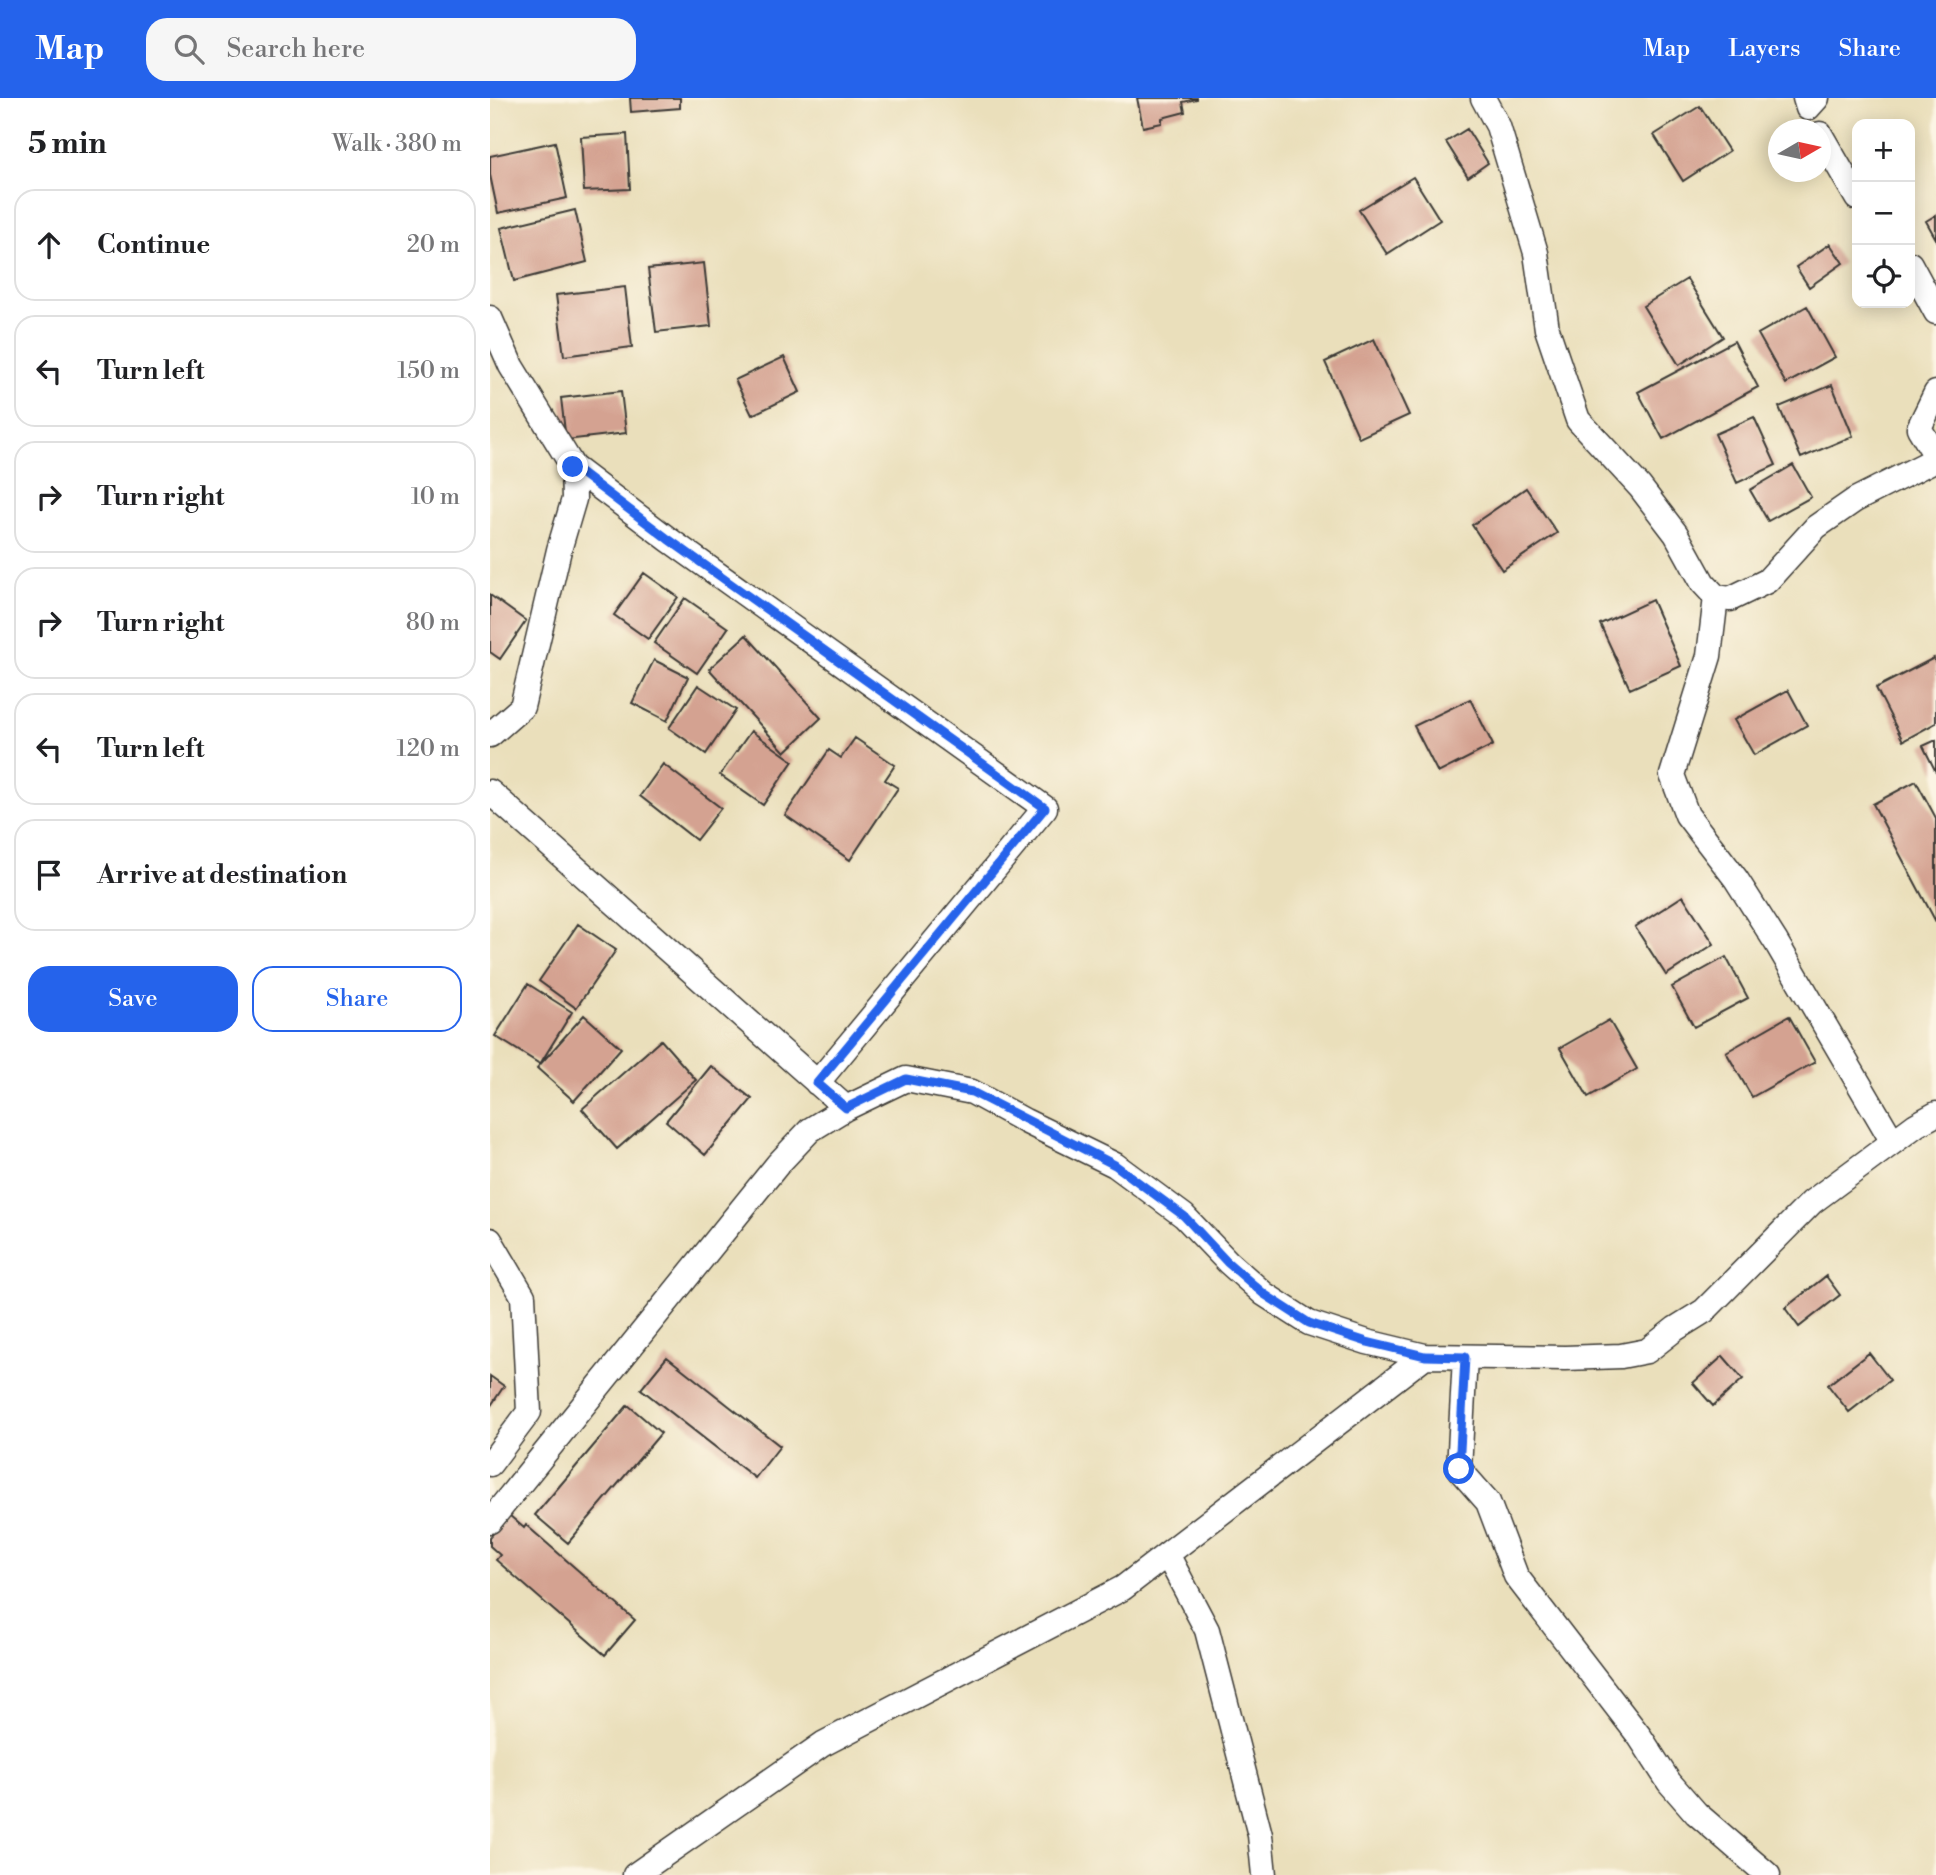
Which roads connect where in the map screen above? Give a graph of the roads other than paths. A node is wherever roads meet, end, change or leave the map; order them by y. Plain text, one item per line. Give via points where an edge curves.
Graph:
1 (1483, 98) edge
2 (1814, 113) edge
3 (1852, 188) edge
4 (1915, 273) edge
5 (1936, 312) edge
6 (490, 318) edge
7 (500, 364) edge
8 (1936, 393) edge
9 (1936, 457) edge
10 (573, 467) junction
11 (1716, 597) junction
12 (490, 735) edge
13 (490, 792) edge
14 (817, 1083) junction
15 (846, 1108) junction
16 (1936, 1114) edge
17 (1893, 1142) junction
18 (490, 1240) edge
19 (1425, 1356) junction
20 (1465, 1357) junction
21 (490, 1464) edge
22 (490, 1521) edge
23 (1167, 1553) junction
24 (635, 1875) edge
25 (1264, 1875) edge
26 (1768, 1875) edge

1 - 11 street via 1498,126 1536,253 1547,329 1578,420 1640,487
2 - 3 street
4 - 5 street
6 - 7 street
7 - 10 street
8 - 9 street via 1919,428
9 - 11 street via 1855,500 1816,527 1767,581 1730,599
10 - 12 street via 574,499 522,707
10 - 14 street via 1045,808
11 - 17 street via 1709,656 1672,775 1686,815 1776,942
13 - 14 street
14 - 15 street
15 - 19 street via 906,1079 972,1092 1115,1165 1184,1216 1264,1294 1309,1323
15 - 22 street via 810,1130 778,1164
16 - 17 street
17 - 20 street via 1812,1202 1704,1311 1647,1351 1565,1358
18 - 21 street via 523,1296 529,1412
19 - 20 street
19 - 23 street
20 - 26 street via 1459,1469 1488,1502 1516,1576 1669,1782 1696,1813
23 - 24 street via 1123,1588 823,1744
23 - 25 street via 1207,1630 1260,1835

